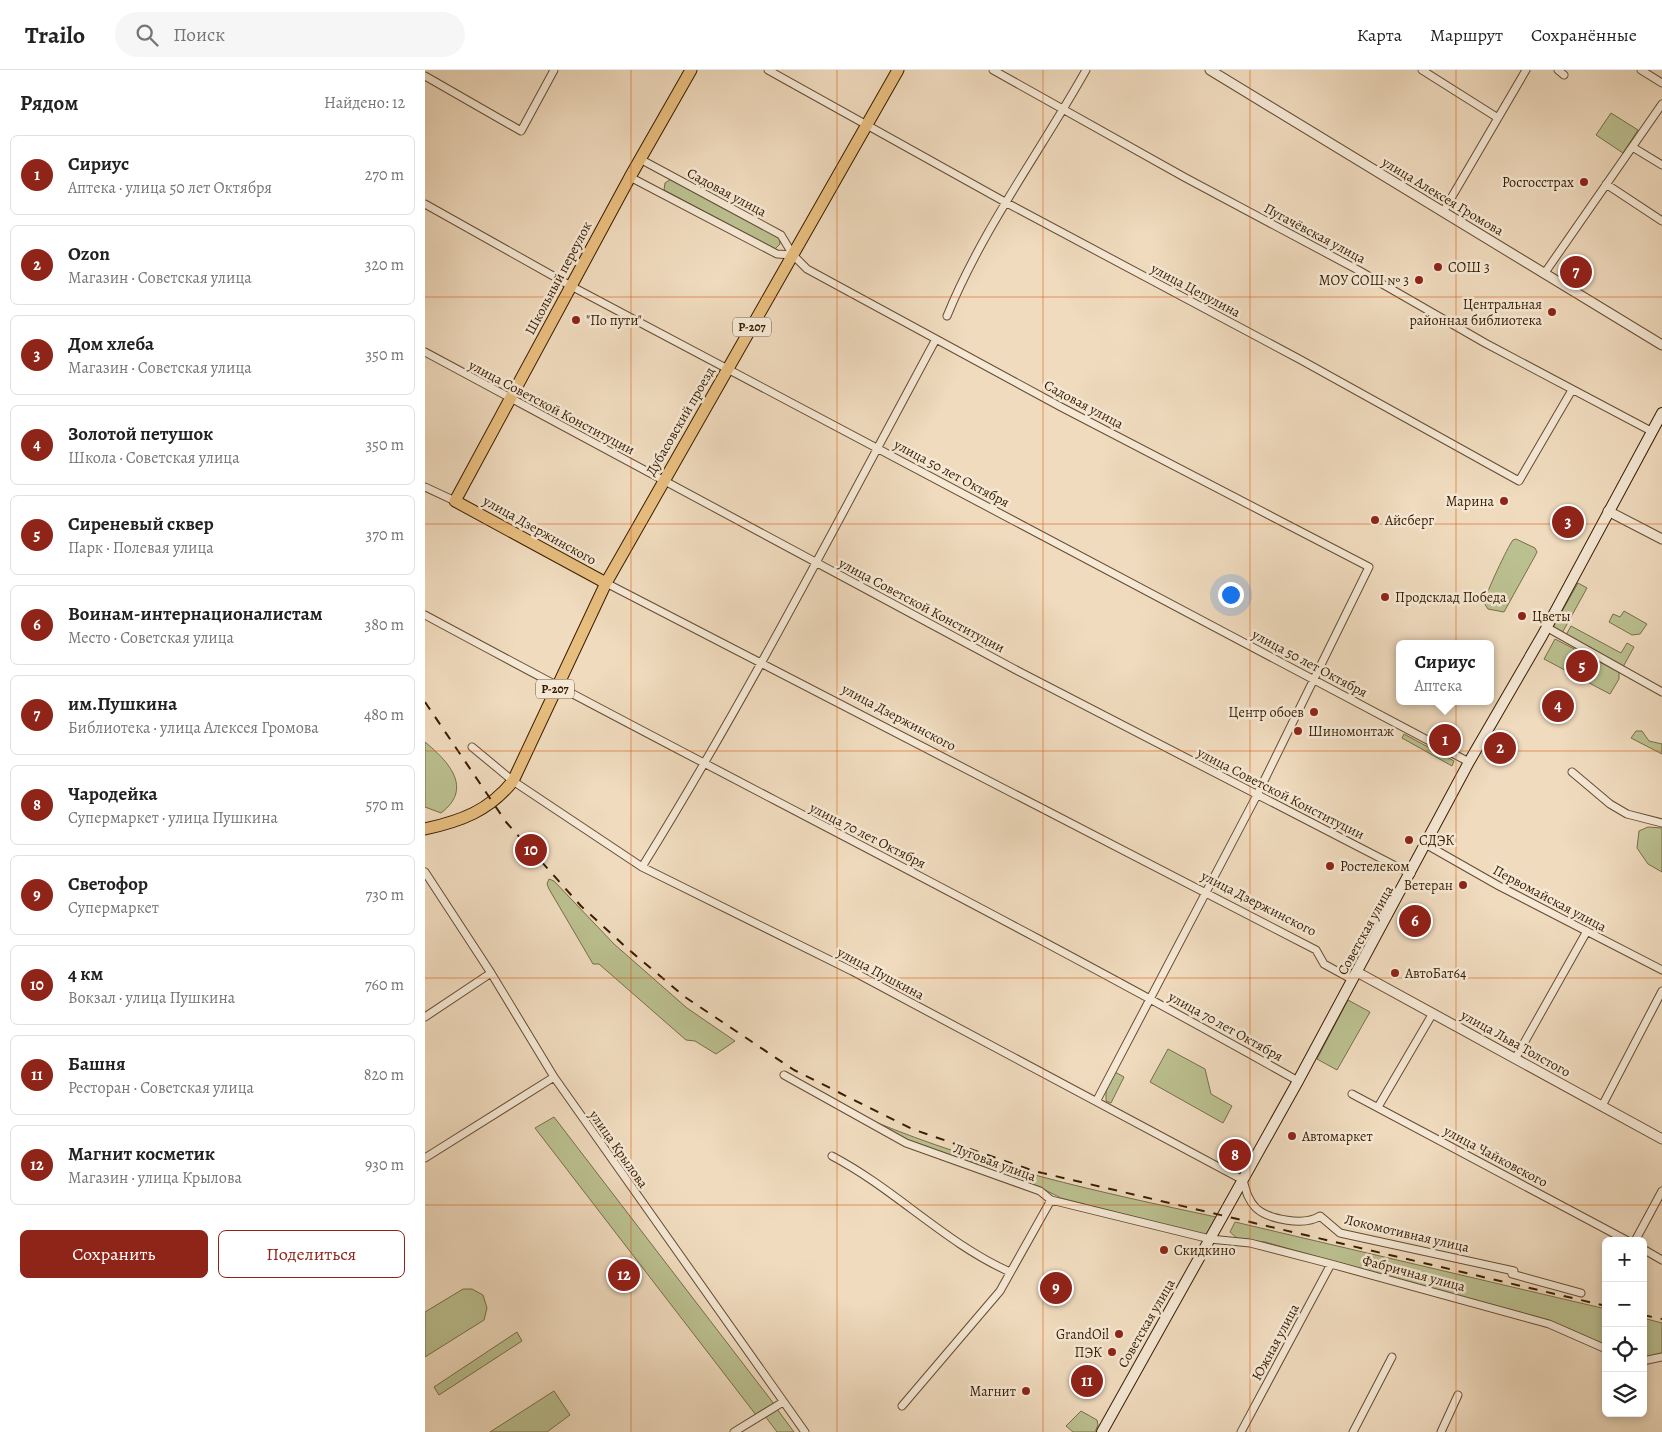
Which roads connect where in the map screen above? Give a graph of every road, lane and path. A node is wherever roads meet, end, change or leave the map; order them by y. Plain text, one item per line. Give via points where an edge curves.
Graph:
1 (553, 70) edge
2 (691, 70) edge
3 (769, 70) edge
4 (898, 70) edge
5 (993, 70) edge
6 (1086, 70) edge
7 (1210, 70) edge
8 (1422, 70) edge
9 (1526, 70) edge
10 (1641, 70) edge
11 (425, 76) edge
12 (1662, 83) edge
13 (1662, 104) edge
14 (1064, 109) junction
15 (1498, 118) junction
16 (867, 124) junction
17 (1634, 148) junction
18 (640, 159) junction
19 (1662, 165) edge
20 (629, 177) junction
21 (1606, 184) junction
22 (1005, 202) junction
23 (425, 204) edge
24 (1443, 212) junction
25 (1662, 221) edge
26 (793, 255) junction
27 (1544, 274) junction
28 (571, 286) junction
29 (947, 316) dead end
30 (936, 340) junction
31 (1662, 345) edge
32 (425, 352) edge
33 (727, 369) junction
34 (1572, 390) junction
35 (511, 399) junction
36 (1662, 413) edge
37 (1651, 431) junction
38 (877, 448) junction
39 (663, 481) junction
40 (425, 486) edge
41 (455, 501) junction
42 (1608, 511) junction
43 (1662, 539) edge
44 (817, 563) junction
45 (605, 583) junction
46 (425, 615) edge
47 (1547, 628) junction
48 (761, 662) junction
49 (1315, 679) junction
50 (556, 686) junction
51 (1662, 692) edge
52 (472, 747) dead end
53 (1469, 762) junction
54 (705, 765) junction
55 (1572, 772) dead end
56 (513, 781) junction
57 (1257, 795) junction
58 (1662, 823) edge
59 (425, 829) edge
60 (1427, 845) junction
61 (642, 867) junction
62 (425, 872) edge
63 (1411, 874) junction
64 (1207, 893) junction
65 (1587, 932) junction
66 (1662, 970) edge
67 (491, 973) junction
68 (1355, 976) junction
69 (1662, 991) edge
70 (1151, 999) junction
71 (1433, 1013) junction
72 (425, 1017) edge
73 (1515, 1059) junction
74 (784, 1075) dead end
75 (554, 1077) junction
76 (1298, 1081) junction
77 (1352, 1094) dead end
78 (1097, 1100) junction
79 (1602, 1106) junction
80 (1378, 1108) junction
81 (1662, 1138) edge
82 (832, 1156) dead end
83 (425, 1158) edge
84 (1243, 1180) junction
85 (1662, 1191) edge
86 (1051, 1200) junction
87 (1620, 1237) edge
88 (1637, 1237) edge
89 (1210, 1239) junction
90 (1647, 1251) edge
91 (1662, 1260) edge
92 (1331, 1264) junction
93 (1010, 1272) junction
94 (1581, 1293) dead end
95 (1602, 1347) edge
96 (1392, 1357) dead end
97 (1662, 1357) edge
98 (1647, 1360) edge
99 (1458, 1395) dead end
100 (783, 1402) junction
101 (902, 1406) dead end
102 (734, 1432) edge
103 (805, 1432) edge
104 (1102, 1432) edge
105 (1241, 1432) edge
106 (1353, 1432) edge
107 (1441, 1432) edge

1 - 11 street via 521,131
2 - 18 main road, Школьный переулок
3 - 16 street, улица Цепулина
4 - 16 main road, Дубасовский проезд / Р-207
5 - 14 street, Пугачёвская улица
6 - 14 street
7 - 24 street, улица Алексея Громова
8 - 15 street
9 - 15 street
10 - 12 street
13 - 17 street
14 - 22 street
14 - 34 street, Пугачёвская улица
15 - 24 street
16 - 22 street, улица Цепулина
16 - 26 main road, Дубасовский проезд / Р-207
17 - 19 street
17 - 21 street
18 - 20 main road, Школьный переулок
18 - 26 street, Садовая улица via 781,235
20 - 26 street, Садовая улица via 777,254
20 - 28 main road, Школьный переулок
21 - 25 street
21 - 27 street
22 - 29 street via 960,284
22 - 34 street, улица Цепулина via 1326,373 1519,481
23 - 28 street, улица 50 лет Октября
24 - 27 street, улица Алексея Громова
26 - 30 street, Садовая улица via 807,268
26 - 33 main road, Дубасовский проезд / Р-207
27 - 31 street, улица Алексея Громова
28 - 33 street, улица 50 лет Октября
28 - 35 main road, Школьный переулок
30 - 38 street
30 - 49 street, Садовая улица via 1369,567
32 - 35 street, улица Советской Конституции
33 - 38 street, улица 50 лет Октября
33 - 39 main road, Дубасовский проезд / Р-207
34 - 37 street, Пугачёвская улица
35 - 39 street, улица Советской Конституции
35 - 41 main road, Школьный переулок
36 - 37 main road, Советская улица
37 - 42 main road, Советская улица
38 - 44 street
38 - 49 street, улица 50 лет Октября
39 - 44 street, улица Советской Конституции
39 - 45 main road, Дубасовский проезд / Р-207
40 - 41 street, улица Дзержинского
41 - 45 main road, улица Дзержинского
42 - 43 street
42 - 47 main road, Советская улица
44 - 48 street
44 - 57 street, улица Советской Конституции
45 - 48 street, улица Дзержинского
45 - 50 main road, Дубасовский проезд / Р-207
46 - 50 street, улица 70 лет Октября
47 - 51 street
47 - 53 main road, Советская улица
48 - 54 street
48 - 64 street, улица Дзержинского
49 - 53 street, улица 50 лет Октября
49 - 57 street
50 - 54 street, улица 70 лет Октября
50 - 56 main road, Дубасовский проезд / Р-207
52 - 56 street, улица Пушкина
53 - 60 main road, Советская улица
54 - 61 street
54 - 70 street, улица 70 лет Октября
55 - 58 street via 1627,814
56 - 59 main road, Дубасовский проезд / Р-207 via 479,812
56 - 61 street, улица Пушкина
57 - 63 street, улица Советской Конституции
57 - 64 street
60 - 63 main road, Советская улица
60 - 65 street, Первомайская улица
61 - 78 street, улица Пушкина via 777,932
62 - 67 street, улица Крылова
63 - 68 main road, Советская улица
64 - 68 street, улица Дзержинского via 1316,950 1324,964
64 - 70 street
65 - 66 street, Первомайская улица
65 - 73 street
67 - 72 street
67 - 75 street, улица Крылова
68 - 71 street, улица Льва Толстого
68 - 76 main road, Советская улица
69 - 79 street
70 - 76 street, улица 70 лет Октября
70 - 78 street
71 - 73 street, улица Льва Толстого
71 - 80 street
73 - 79 street, улица Льва Толстого
74 - 86 street, Луговая улица via 906,1143 1041,1191
75 - 83 street
75 - 100 street, улица Крылова
76 - 84 main road, Советская улица
77 - 80 street, улица Чайковского
78 - 84 street, улица Пушкина
79 - 81 street, улица Льва Толстого
80 - 87 street, улица Чайковского
82 - 93 street via 973,1252
84 - 89 main road, Советская улица
84 - 94 street, Локомотивная улица via 1247,1197 1258,1210 1273,1216 1289,1220 1314,1220 1320,1216 1340,1233 1514,1271 1512,1274
85 - 88 street
86 - 89 street, Луговая улица
86 - 93 street
89 - 92 street, Фабричная улица via 1250,1243
89 - 104 main road, Советская улица
90 - 91 street
92 - 95 street, Фабричная улица via 1549,1324
92 - 105 street, Южная улица
93 - 101 street via 1000,1291
96 - 106 street
97 - 98 street
99 - 107 street
100 - 102 street
100 - 103 street, улица Крылова

